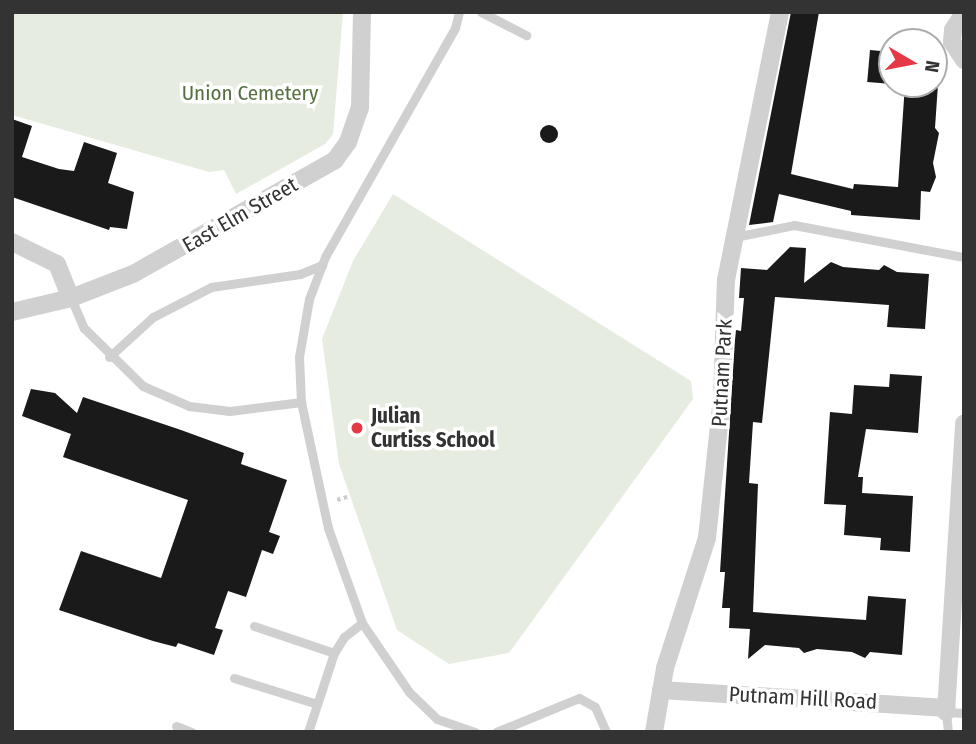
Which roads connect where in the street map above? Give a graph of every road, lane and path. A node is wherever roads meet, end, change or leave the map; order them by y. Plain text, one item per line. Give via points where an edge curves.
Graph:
1 (459, 12) edge
2 (481, 12) edge
3 (780, 12) edge
4 (955, 15) edge
5 (365, 17) edge
6 (526, 35) dead end
7 (964, 60) edge
8 (734, 237) junction
9 (12, 242) edge
10 (964, 257) edge
11 (322, 265) junction
12 (71, 298) junction
13 (12, 312) edge
14 (109, 357) junction
15 (301, 402) junction
16 (964, 424) edge
17 (351, 496) dead end
18 (337, 500) dead end
19 (362, 623) junction
20 (254, 626) dead end
21 (334, 653) junction
22 (234, 678) dead end
23 (661, 690) junction
24 (317, 705) junction
25 (952, 711) edge
26 (176, 726) dead end
27 (192, 732) edge
28 (308, 732) edge
29 (475, 732) edge
30 (496, 732) edge
31 (606, 732) edge
32 (654, 732) edge
33 (948, 732) edge

1 - 11 lane via 455,28
2 - 6 lane
3 - 8 street, Putnam Park
4 - 7 street via 952,42
5 - 12 street, East Elm Street via 360,108 348,142 335,160 173,254
8 - 10 lane via 794,225
8 - 23 street, Putnam Park via 726,280 722,398 707,538
9 - 12 street via 57,264
11 - 14 lane via 300,274 211,287 153,317
11 - 15 lane via 309,299 299,357
12 - 13 street, East Elm Street
12 - 14 lane via 84,328
14 - 15 lane via 143,386 189,406 230,411
15 - 19 lane via 328,528
16 - 25 street
17 - 18 path
19 - 21 lane via 344,636
19 - 29 lane via 409,692 437,719
20 - 21 lane
21 - 24 lane
22 - 24 lane
23 - 25 street, Putnam Hill Road
23 - 32 street, Putnam Park
24 - 28 lane
25 - 33 lane
26 - 27 lane
30 - 31 lane via 579,698 595,707

